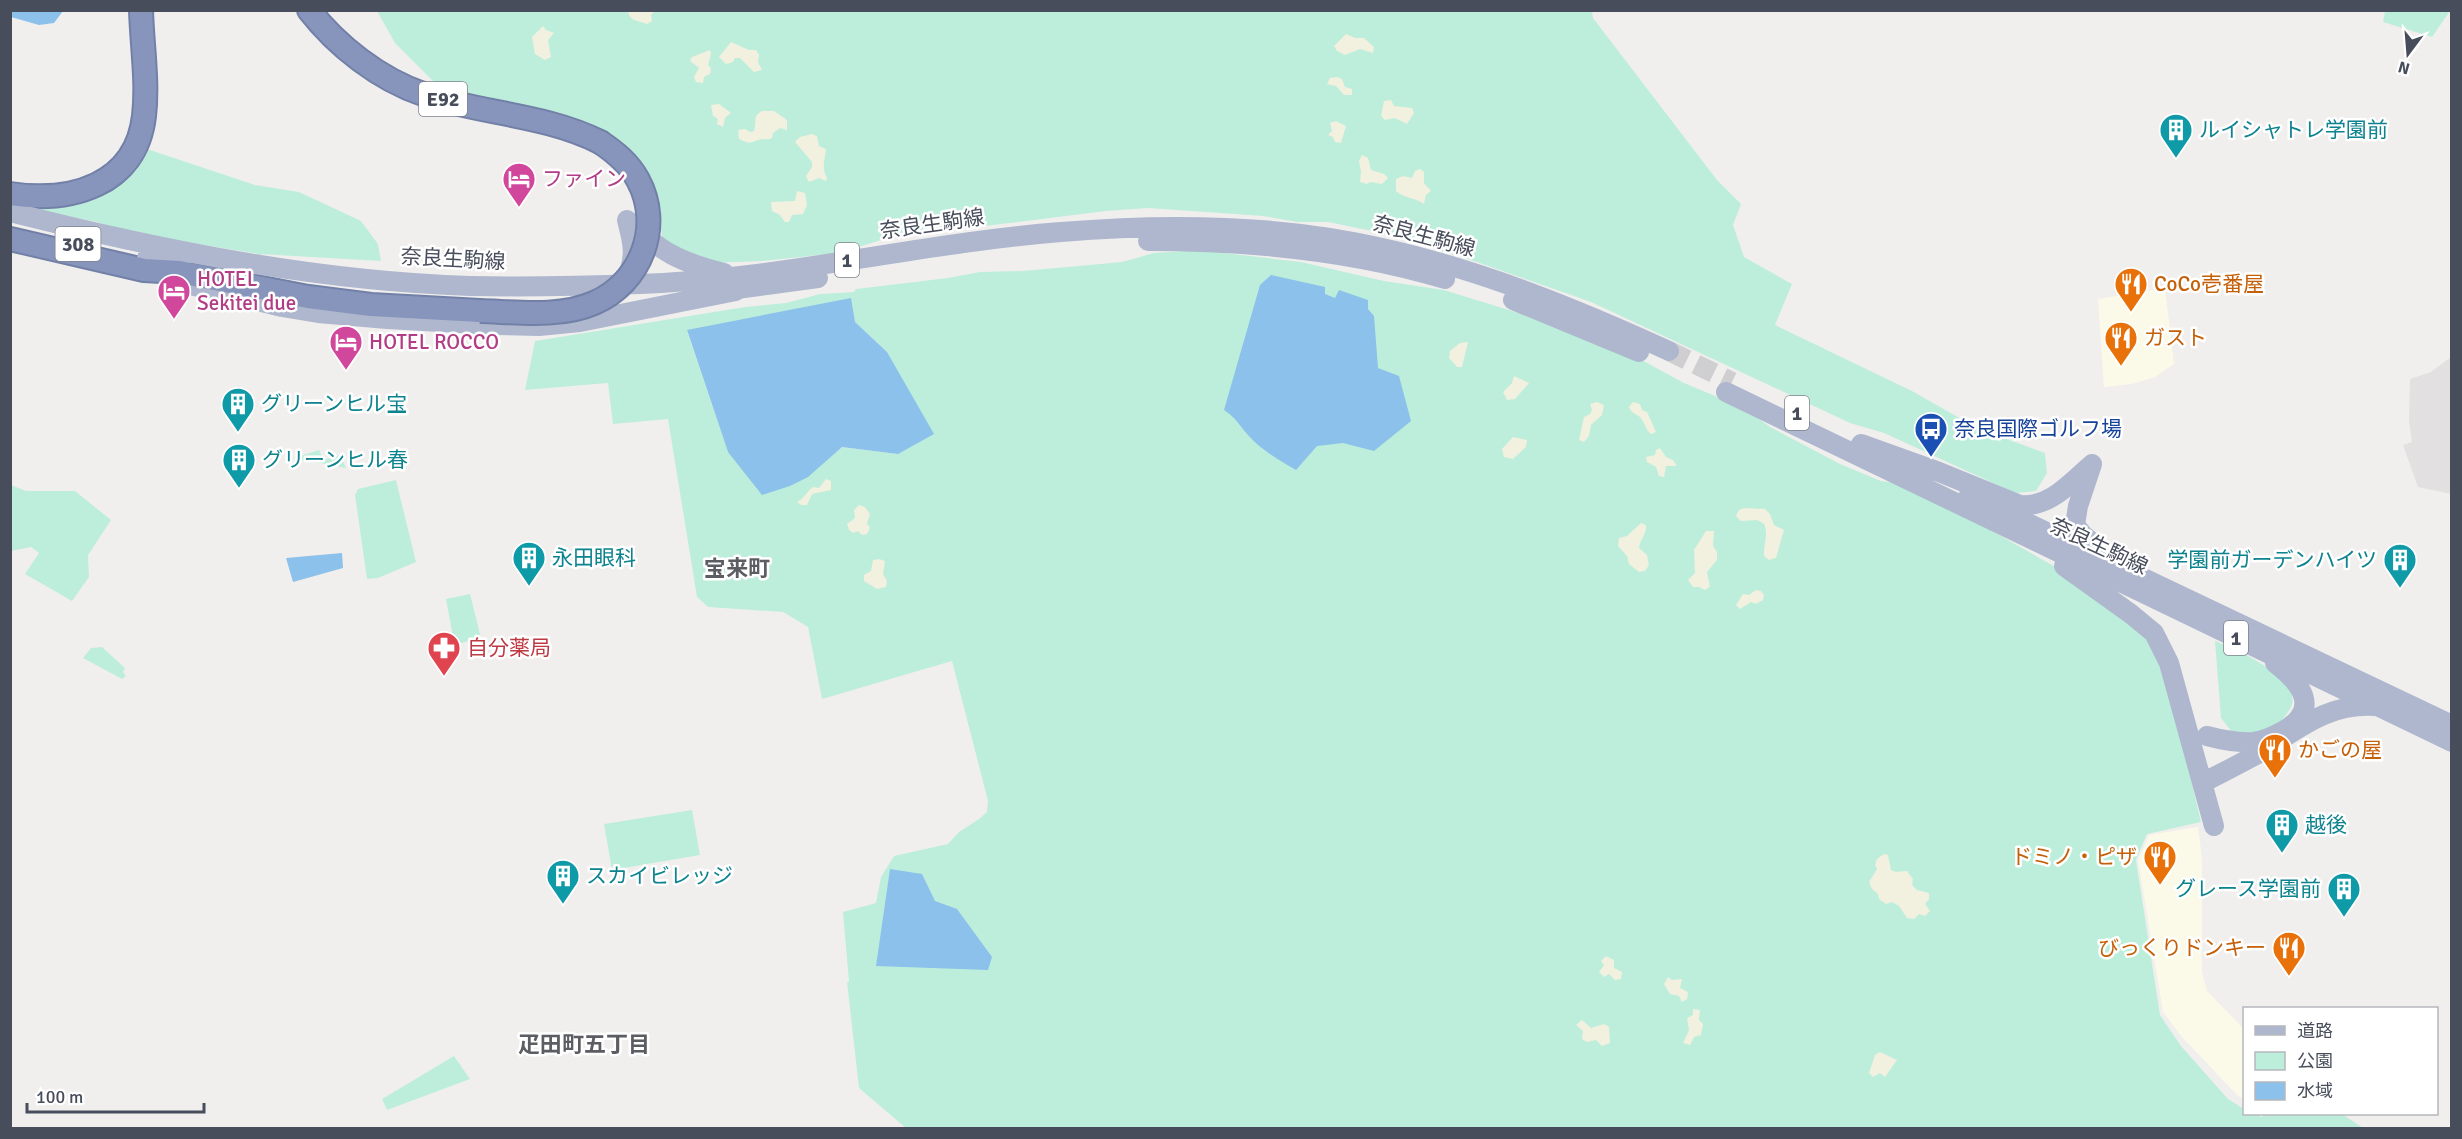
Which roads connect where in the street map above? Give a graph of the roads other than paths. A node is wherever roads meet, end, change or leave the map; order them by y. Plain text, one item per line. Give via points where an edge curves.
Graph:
1 (141, 10) edge
2 (309, 10) edge
3 (10, 194) edge
4 (10, 212) edge
5 (10, 229) edge
6 (10, 239) edge
7 (145, 264) junction
8 (746, 282) junction
9 (597, 285) junction
10 (1666, 357) tunnel mouth
11 (1861, 444) junction
12 (2019, 535) junction
13 (2136, 574) junction
14 (2249, 644) junction
15 (2381, 706) junction
16 (2451, 725) edge
17 (2207, 736) dead end
18 (2451, 742) edge
19 (2210, 779) dead end
20 (2214, 826) dead end

1 - 3 highway via 144,119 131,156 109,177 83,191 48,197
2 - 7 highway, E92, bridge via 354,54 404,86 442,99 579,131 600,142 629,166 645,195 648,214 646,242 627,280 612,293 580,308 480,311 308,297
4 - 9 main road, 奈良生駒線 / 1 via 128,240 295,270 468,286
5 - 7 highway, 308
6 - 7 highway, 308
7 - 8 main road, 奈良生駒線 / 1 via 435,296 560,299 680,295
7 - 8 main road, 奈良生駒線 / 1 via 178,282 318,313 494,326 590,321
8 - 9 main road, 奈良生駒線 / 1
8 - 9 main road via 680,260 627,220 634,258 630,268 623,277
8 - 10 main road, 奈良生駒線 / 1 via 1010,250 1137,241 1254,243 1354,258 1436,276
11 - 12 main road, 奈良生駒線 / 1 via 1729,387
11 - 13 main road, 奈良生駒線 / 1
11 - 13 main road via 2020,505 2044,503 2092,464 2075,525 2084,537
12 - 14 main road, 奈良生駒線 / 1
12 - 20 main road via 2154,633 2169,663
13 - 16 main road, 奈良生駒線 / 1
14 - 15 main road, 奈良生駒線 / 1
14 - 17 main road via 2292,676 2305,706 2302,716 2274,736 2255,742
15 - 18 main road, 奈良生駒線 / 1
15 - 19 main road via 2355,705 2318,716

